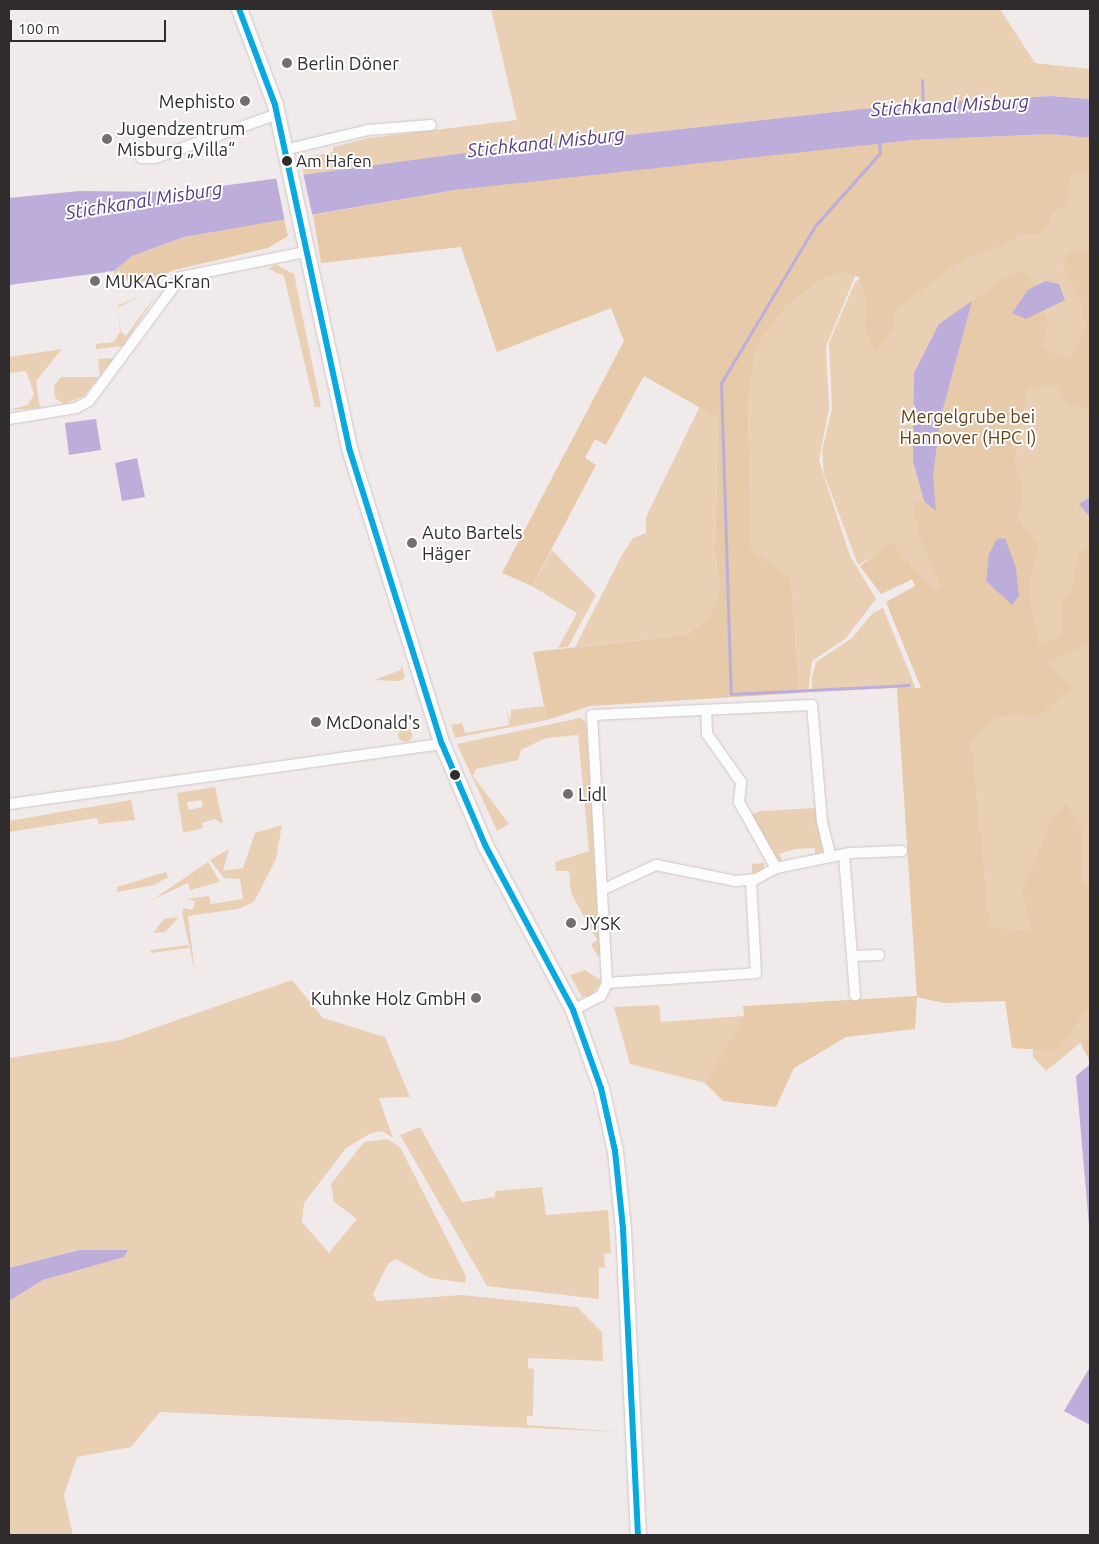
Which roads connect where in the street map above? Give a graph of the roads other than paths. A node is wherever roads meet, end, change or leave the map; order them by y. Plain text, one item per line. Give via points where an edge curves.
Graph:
1 (239, 9) edge
2 (277, 114) junction
3 (431, 125) dead end
4 (284, 150) junction
5 (140, 158) dead end
6 (305, 252) junction
7 (9, 419) edge
8 (706, 711) junction
9 (442, 744) junction
10 (9, 804) edge
11 (902, 850) dead end
12 (844, 855) junction
13 (831, 857) junction
14 (776, 868) junction
15 (751, 880) junction
16 (602, 890) junction
17 (878, 955) dead end
18 (853, 956) junction
19 (607, 983) junction
20 (855, 996) dead end
21 (573, 1010) junction
22 (638, 1535) edge

1 - 2 main road
2 - 4 main road
2 - 5 street via 155,158
3 - 4 street via 368,130
4 - 6 main road
6 - 7 street via 181,276 89,401 76,408
6 - 9 main road via 349,448
8 - 13 street via 812,705 822,822
8 - 14 street via 707,734 740,782 739,802
8 - 16 street via 592,716
9 - 10 street
9 - 21 main road via 485,845
11 - 12 street
12 - 13 street
12 - 18 street
13 - 14 street
14 - 15 street
15 - 16 street via 656,865
15 - 19 street via 756,973
16 - 19 street
17 - 18 street
18 - 20 street
19 - 21 street via 600,996
21 - 22 main road via 602,1088 618,1176 634,1397

